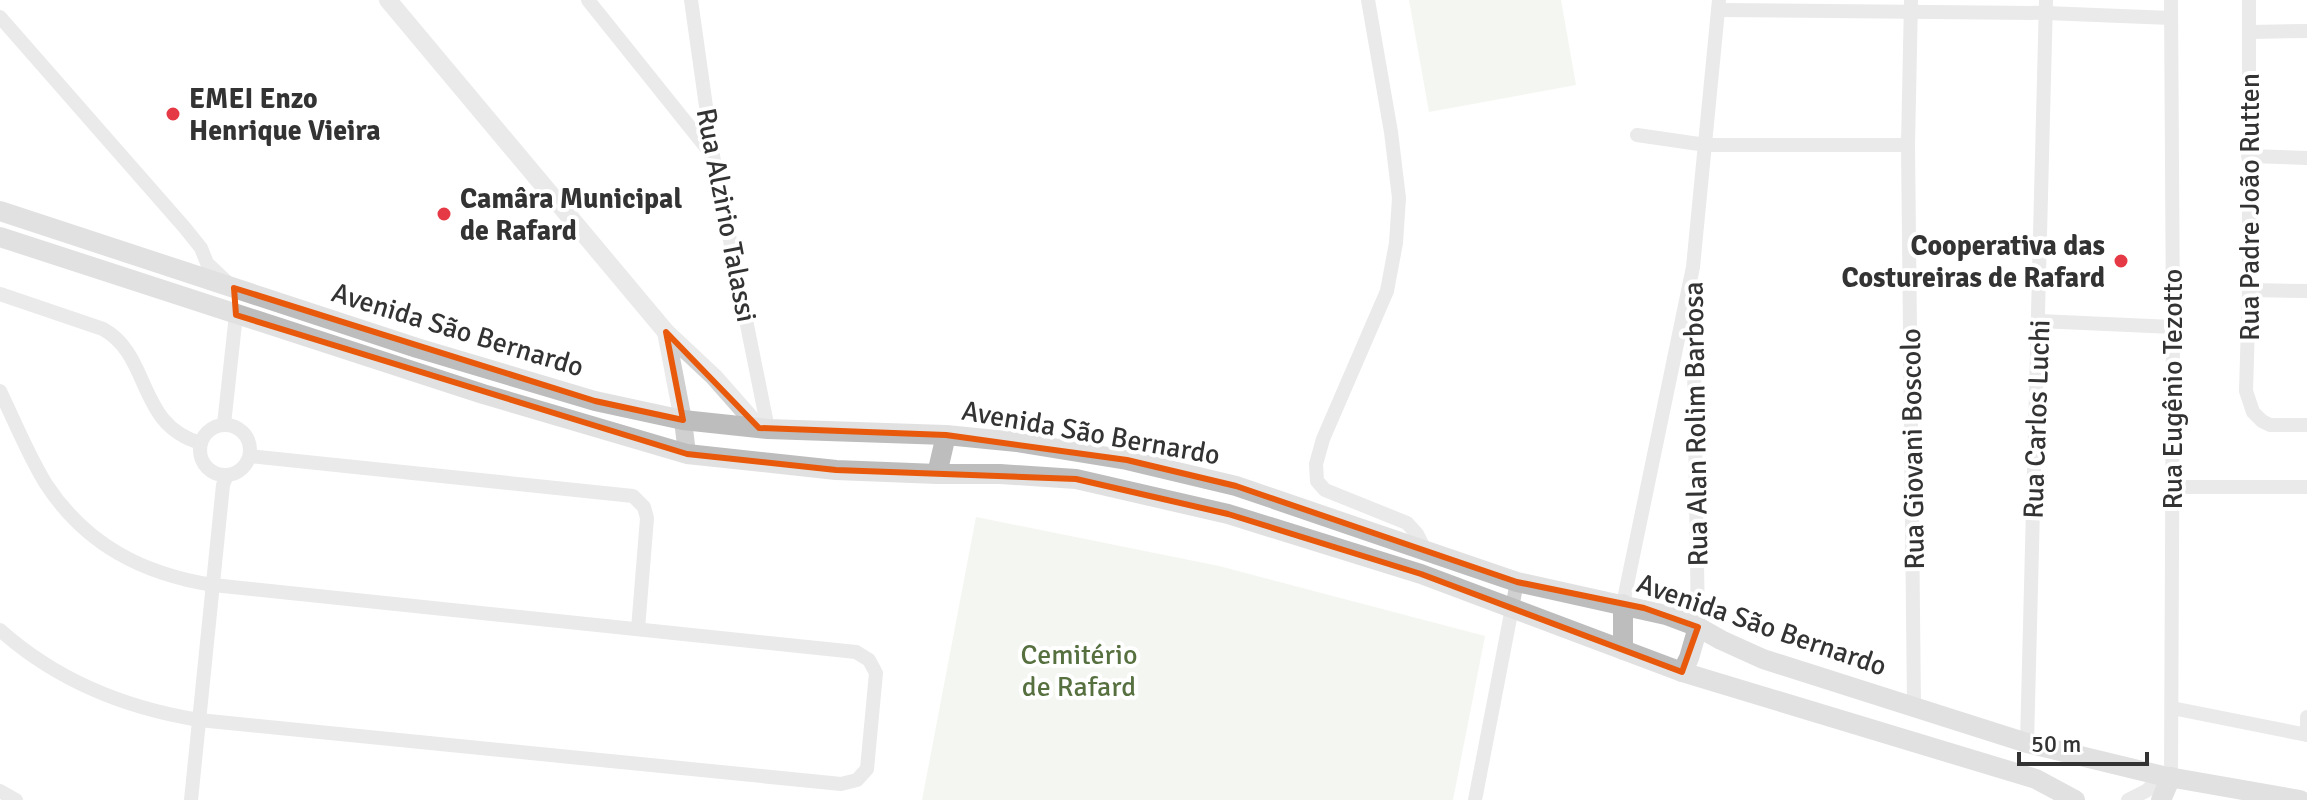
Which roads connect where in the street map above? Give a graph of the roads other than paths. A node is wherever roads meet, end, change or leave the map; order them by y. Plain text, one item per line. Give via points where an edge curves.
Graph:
1 (388, 0) edge
2 (588, 0) edge
3 (691, 0) edge
4 (1368, 0) edge
5 (2171, 0) edge
6 (2249, 0) edge
7 (1718, 5) edge
8 (1910, 6) edge
9 (2046, 6) edge
10 (0, 17) edge
11 (2171, 18) junction
12 (2307, 31) edge
13 (2250, 32) junction
14 (1637, 135) dead end
15 (1706, 145) junction
16 (1908, 145) junction
17 (713, 156) junction
18 (2248, 156) junction
19 (2307, 158) edge
20 (0, 211) edge
21 (0, 237) edge
22 (1693, 267) junction
23 (234, 288) junction
24 (2249, 290) junction
25 (2307, 291) edge
26 (0, 294) edge
27 (236, 315) junction
28 (2039, 321) junction
29 (2173, 327) junction
30 (666, 332) junction
31 (0, 391) edge
32 (683, 420) junction
33 (224, 424) junction
34 (2307, 425) edge
35 (764, 429) junction
36 (946, 435) junction
37 (201, 443) junction
38 (687, 454) junction
39 (250, 456) junction
40 (937, 474) junction
41 (227, 475) junction
42 (1236, 486) junction
43 (2172, 487) junction
44 (2307, 487) edge
45 (1228, 514) junction
46 (1425, 550) junction
47 (1517, 582) junction
48 (213, 585) junction
49 (1623, 604) junction
50 (1512, 607) junction
51 (1698, 627) junction
52 (638, 629) junction
53 (0, 630) edge
54 (1623, 650) junction
55 (1682, 672) junction
56 (1914, 706) junction
57 (2172, 708) junction
58 (2307, 717) edge
59 (199, 720) junction
60 (2307, 735) edge
61 (2027, 743) junction
62 (2167, 776) junction
63 (0, 791) edge
64 (16, 800) edge
65 (191, 800) edge
66 (1475, 800) edge
67 (2075, 800) edge
68 (2128, 800) edge
69 (2161, 800) edge
70 (2300, 800) edge

1 - 30 street
2 - 17 street
3 - 17 street, Rua Alzirio Talassi
4 - 46 street via 1399,198 1396,243 1387,291 1323,439 1317,481 1325,490 1407,523
5 - 11 street, Rua Eugênio Tezotto
6 - 13 street, Rua Padre João Rutten
7 - 8 street
7 - 15 street
8 - 9 street
8 - 16 street, Rua Giovani Boscolo
9 - 11 street
9 - 28 street, Rua Carlos Luchi
10 - 23 street via 185,228 207,263
11 - 29 street, Rua Eugênio Tezotto
12 - 13 street
13 - 18 street, Rua Padre João Rutten
14 - 15 street
15 - 16 street
15 - 22 street
16 - 56 street, Rua Giovani Boscolo
17 - 35 street, Rua Alzirio Talassi
18 - 19 street
18 - 24 street, Rua Padre João Rutten
20 - 23 main road, Avenida São Bernardo
21 - 27 main road, Avenida São Bernardo
22 - 49 street, Rua Alan Rolim Barbosa
22 - 51 street, Rua Alan Rolim Barbosa
23 - 27 main road
23 - 32 main road, Avenida São Bernardo via 595,401
24 - 25 street
24 - 34 street, Rua Padre João Rutten via 2246,391 2253,412 2270,425
26 - 37 street via 110,332 123,345 163,421
27 - 33 street
27 - 38 main road, Avenida São Bernardo
28 - 29 street
28 - 61 street, Rua Carlos Luchi
29 - 43 street, Rua Eugênio Tezotto
30 - 32 street
30 - 35 street
31 - 48 street via 45,482 89,533 148,569
32 - 35 main road, Avenida São Bernardo
32 - 38 street
33 - 37 street via 210,430
33 - 39 street via 245,434
35 - 36 main road, Avenida São Bernardo
36 - 40 main road
36 - 42 main road, Avenida São Bernardo via 1127,460
37 - 41 street via 206,466
38 - 40 main road, Avenida São Bernardo via 836,470
39 - 41 street via 241,469
39 - 52 street via 633,496 647,518
40 - 45 main road, Avenida São Bernardo via 1076,479
41 - 48 street
42 - 45 main road
42 - 46 main road, Avenida São Bernardo
43 - 44 street
43 - 57 street, Rua Eugênio Tezotto
45 - 50 main road, Avenida São Bernardo
46 - 47 main road, Avenida São Bernardo
47 - 49 main road, Avenida São Bernardo
47 - 50 street
48 - 52 street
48 - 59 street
49 - 51 main road, Avenida São Bernardo
49 - 54 main road
50 - 54 main road, Avenida São Bernardo
50 - 66 street
51 - 55 main road
51 - 56 main road, Avenida São Bernardo via 1763,659
52 - 59 street via 863,655 876,673 867,769 857,780 841,784
53 - 59 street via 88,689 148,710
54 - 55 main road, Avenida São Bernardo
55 - 67 main road, Avenida São Bernardo via 2036,779
56 - 61 main road, Avenida São Bernardo
57 - 60 street
57 - 62 street, Rua Eugênio Tezotto
58 - 60 street
59 - 65 street
61 - 62 main road, Avenida São Bernardo
62 - 68 street
62 - 69 main road
62 - 70 main road, Avenida São Bernardo
63 - 64 street

